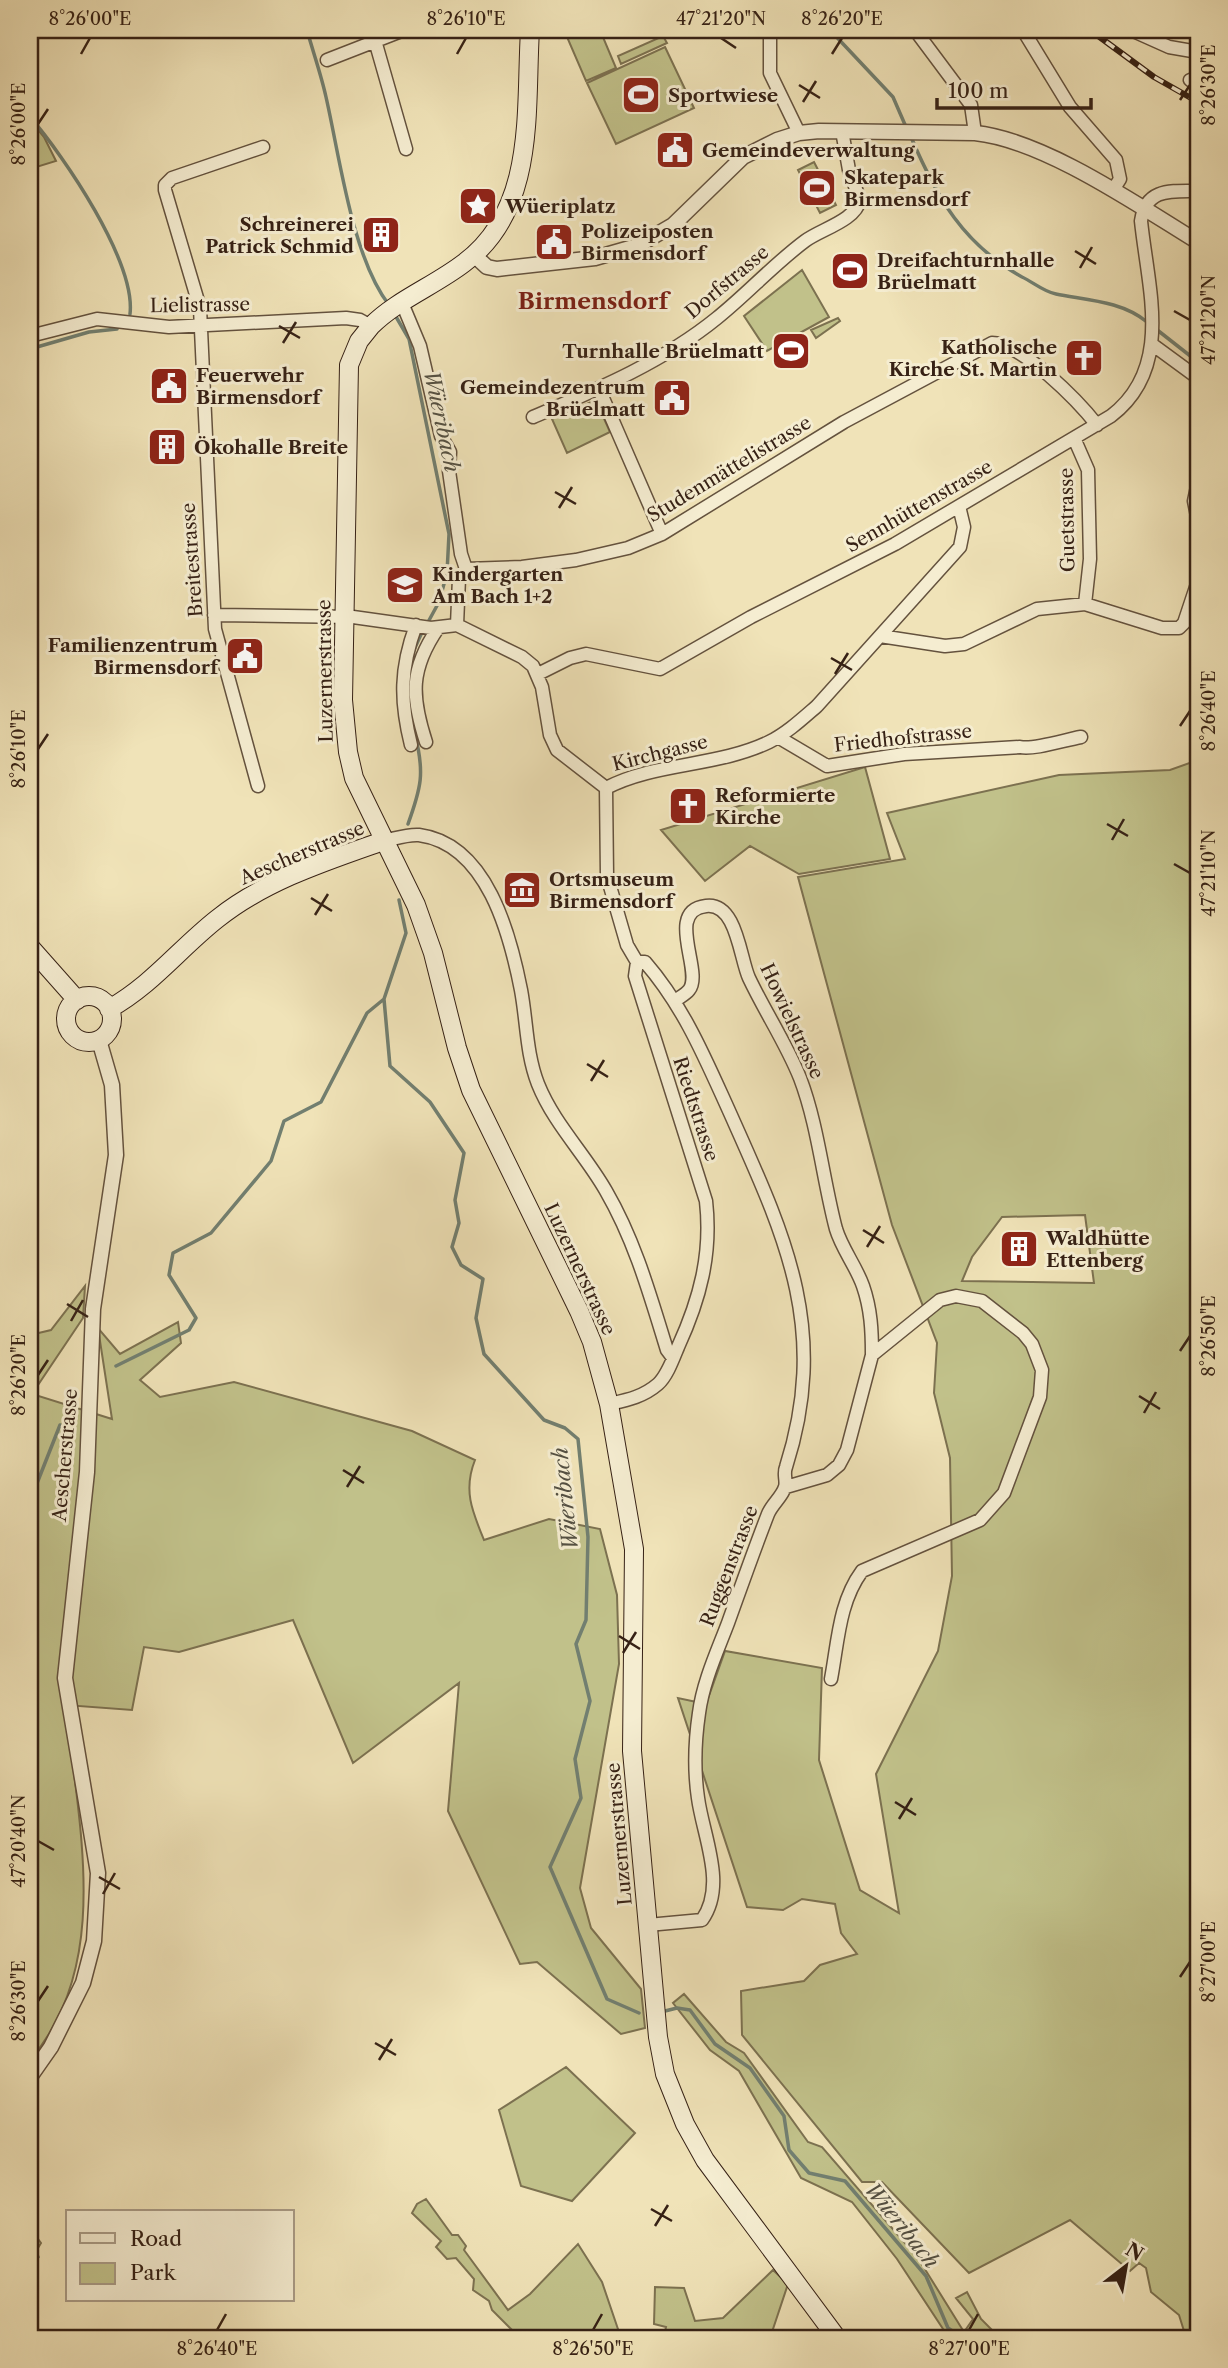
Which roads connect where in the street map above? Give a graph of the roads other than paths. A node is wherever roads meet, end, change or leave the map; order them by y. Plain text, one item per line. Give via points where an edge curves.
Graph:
1 (404, 30) edge
2 (530, 30) edge
3 (770, 30) edge
4 (915, 30) edge
5 (1023, 30) edge
6 (1131, 30) edge
7 (374, 36) edge
8 (1198, 52) edge
9 (327, 60) dead end
10 (842, 131) junction
11 (799, 133) junction
12 (975, 133) junction
13 (263, 147) dead end
14 (406, 149) dead end
15 (1113, 190) junction
16 (1198, 191) edge
17 (1143, 209) junction
18 (1198, 243) edge
19 (474, 255) junction
20 (394, 308) junction
21 (371, 326) junction
22 (200, 327) junction
23 (30, 336) edge
24 (1152, 339) junction
25 (1198, 378) edge
26 (599, 389) junction
27 (533, 417) dead end
28 (1097, 425) junction
29 (1074, 438) junction
30 (1198, 482) edge
31 (959, 506) junction
32 (1198, 521) edge
33 (662, 534) junction
34 (466, 569) junction
35 (1198, 581) edge
36 (1085, 604) junction
37 (214, 615) junction
38 (344, 616) junction
39 (457, 625) junction
40 (426, 627) junction
41 (880, 636) junction
42 (538, 674) junction
43 (778, 737) junction
44 (1080, 737) dead end
45 (426, 742) dead end
46 (411, 745) dead end
47 (258, 786) dead end
48 (606, 788) junction
49 (383, 841) junction
50 (30, 947) edge
51 (637, 962) junction
52 (77, 1000) junction
53 (676, 1000) junction
54 (109, 1009) junction
55 (99, 1040) junction
56 (872, 1355) junction
57 (673, 1358) junction
58 (608, 1404) junction
59 (786, 1487) junction
60 (831, 1679) dead end
61 (648, 1924) junction
62 (30, 2077) edge
63 (837, 2338) edge

1 - 7 street
2 - 19 main road, Luzernerstrasse via 519,180 503,218
3 - 11 street via 771,73
4 - 12 street via 971,106
5 - 15 street via 1070,107 1116,160 1120,179
6 - 8 street via 1169,47
7 - 9 street
7 - 14 street
10 - 11 street
10 - 12 street
10 - 26 street, Dorfstrasse via 860,200 852,213 796,248 716,319
11 - 19 street via 743,157 673,225 638,246 595,258 497,269
12 - 15 street via 1008,141
13 - 22 street, Breitestrasse via 165,184 200,308
15 - 17 street
16 - 17 street via 1161,191
17 - 18 street
17 - 24 street, Sennhüttenstrasse via 1140,221
19 - 20 main road, Luzernerstrasse
20 - 21 main road, Luzernerstrasse
20 - 34 street via 417,337 441,436 450,452 449,471
21 - 22 street, Lielistrasse via 339,318
21 - 38 main road, Luzernerstrasse via 356,347 348,378
22 - 23 street, Lielistrasse via 97,319
22 - 37 street, Breitestrasse
24 - 25 street
24 - 28 street, Sennhüttenstrasse via 1147,371 1133,395
26 - 27 street, Dorfstrasse
26 - 33 street
28 - 29 street, Sennhüttenstrasse
28 - 33 street, Studenmättelistrasse via 1038,366 1006,346 992,343 844,422
29 - 31 street, Sennhüttenstrasse
29 - 36 street, Guetstrasse via 1088,470 1090,559
30 - 32 street via 1194,501
31 - 41 street, Kirchgasse via 964,527 960,547
31 - 42 street, Sennhüttenstrasse via 660,669 586,654
33 - 34 street, Studenmättelistrasse via 628,548 576,560
34 - 39 street via 459,578
35 - 36 street via 1180,628 1162,628
36 - 41 street via 1037,609 964,645
37 - 38 street
37 - 47 street, Breitestrasse
38 - 40 street
38 - 49 main road, Luzernerstrasse via 348,752 354,778
39 - 40 street
39 - 42 street via 523,657
40 - 45 street via 415,683
40 - 46 street via 407,650 401,688
41 - 43 street, Kirchgasse via 817,706
42 - 48 street, Kirchgasse via 554,744 566,760
43 - 44 street, Friedhofstrasse via 817,763 837,766 904,754 1030,749
43 - 48 street, Kirchgasse via 732,755 628,778
48 - 51 street, Riedtstrasse via 607,876 627,945
49 - 54 main road, Aescherstrasse via 321,863 241,902 144,987
49 - 57 street via 429,838 449,846 477,870 514,961 538,1084 624,1225
49 - 58 main road, Luzernerstrasse via 416,905 433,953 471,1090 579,1311
50 - 52 main road
51 - 53 street, Ruggenstrasse via 645,962
51 - 57 street, Riedtstrasse via 635,976 706,1201 710,1230 699,1293
52 - 54 main road via 96,998
52 - 55 main road via 66,1014 67,1027 80,1040
53 - 56 street, Howielstrasse via 690,990 693,981 688,919 696,909 713,906 731,922 749,977 801,1080 837,1233 863,1286
53 - 59 street, Ruggenstrasse via 772,1208 794,1272 802,1322 803,1382 796,1437 784,1471
54 - 55 main road via 110,1027
55 - 62 street, Aescherstrasse via 111,1085 116,1155 93,1309 87,1472 65,1678 98,1873 94,1941 83,1983 51,2047
56 - 59 street via 839,1465 827,1475
56 - 60 street via 940,1300 969,1297 996,1310 1032,1344 1042,1370 1040,1397 1004,1493 992,1510 948,1536 862,1571 844,1603
57 - 58 street, Riedtstrasse via 660,1382 647,1393
58 - 61 main road, Luzernerstrasse via 634,1549 632,1751
59 - 61 street, Ruggenstrasse via 769,1513 712,1665 699,1713 696,1777 715,1894 702,1920
61 - 63 main road, Luzernerstrasse via 658,2037 665,2074 685,2124 705,2160

